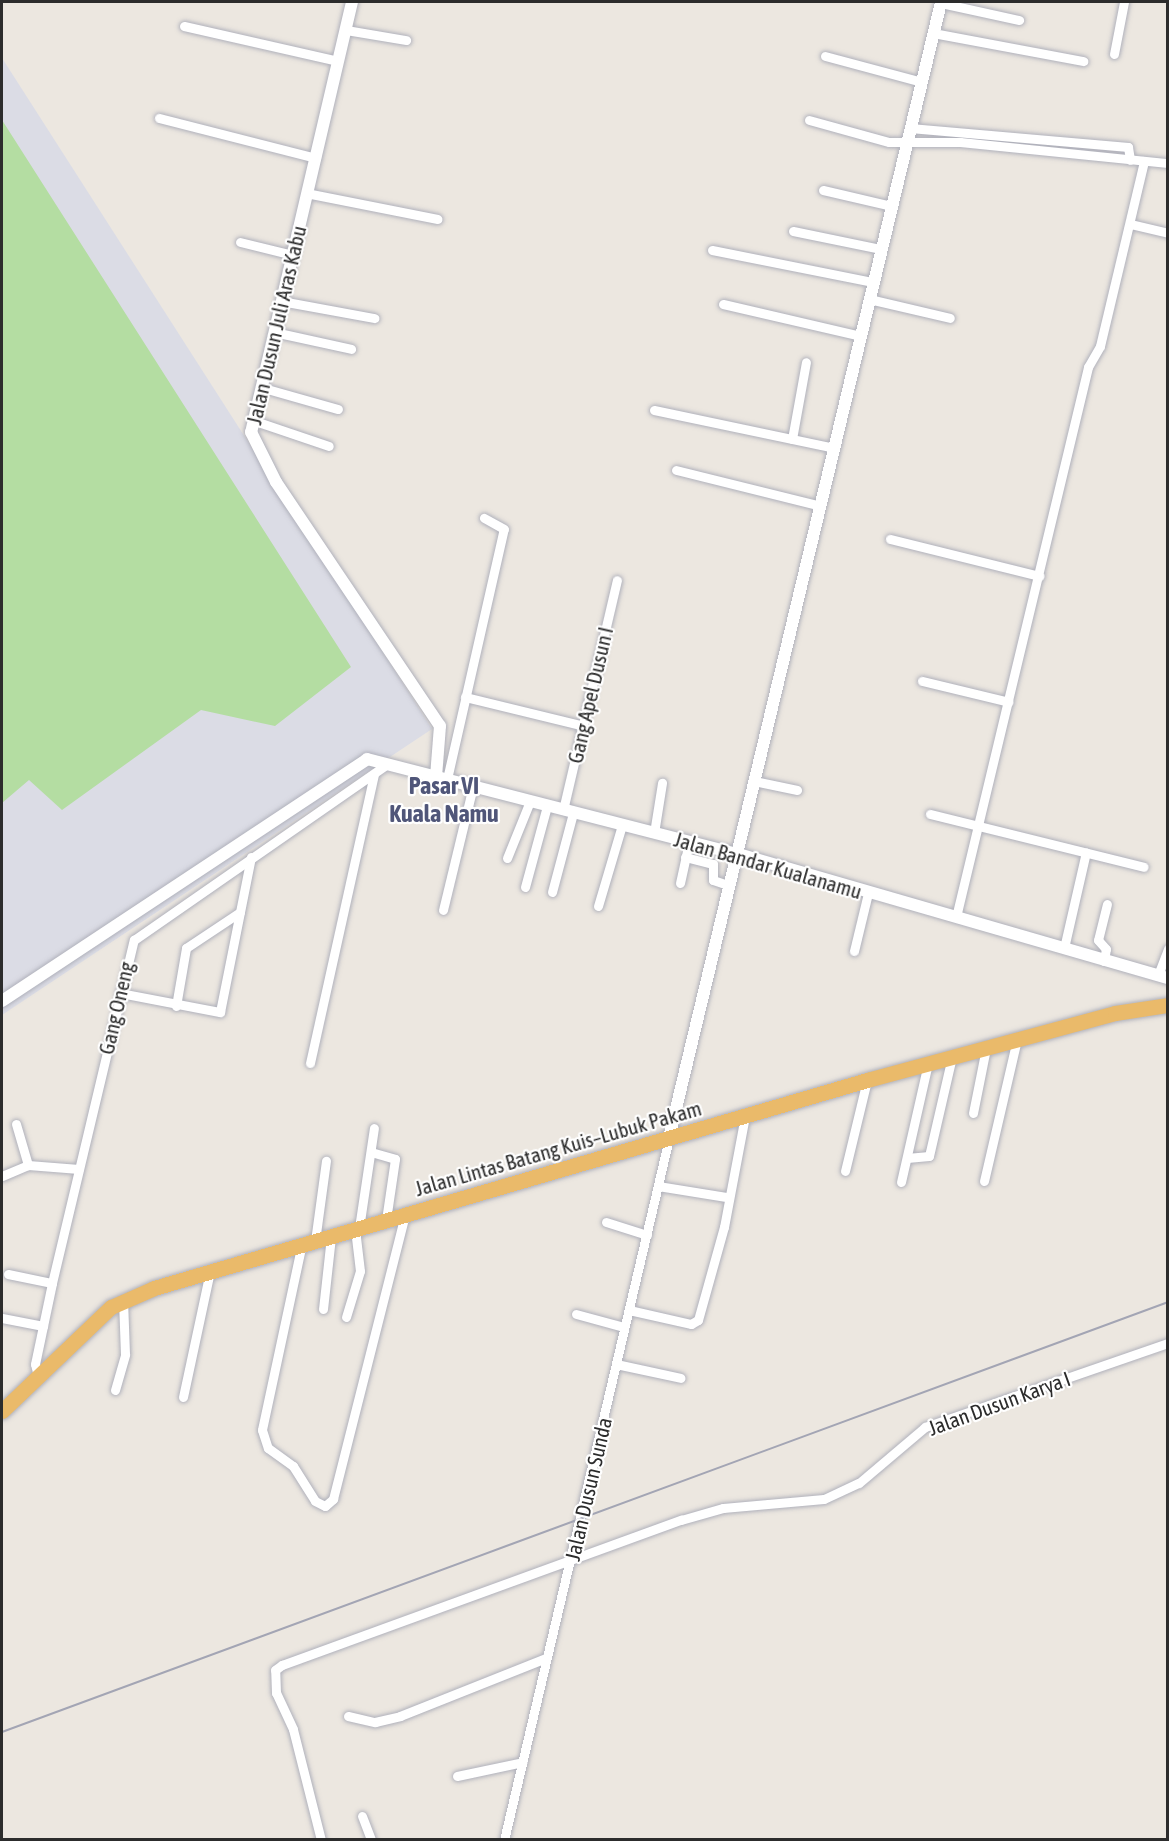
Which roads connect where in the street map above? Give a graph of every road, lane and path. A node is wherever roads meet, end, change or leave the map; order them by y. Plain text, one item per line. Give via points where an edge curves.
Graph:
1 (352, 2) edge
2 (941, 2) edge
3 (1124, 2) edge
4 (1019, 20) dead end
5 (184, 26) dead end
6 (346, 30) junction
7 (933, 33) junction
8 (406, 40) dead end
9 (1114, 54) dead end
10 (825, 56) dead end
11 (338, 61) junction
12 (1083, 61) dead end
13 (922, 82) junction
14 (159, 117) dead end
15 (809, 120) dead end
16 (910, 128) junction
17 (907, 144) junction
18 (1131, 156) junction
19 (316, 158) junction
20 (1144, 162) junction
21 (1167, 163) edge
22 (823, 190) dead end
23 (306, 194) junction
24 (892, 206) junction
25 (437, 219) dead end
26 (1130, 224) junction
27 (793, 231) dead end
28 (1167, 233) edge
29 (240, 242) dead end
30 (881, 249) junction
31 (712, 250) dead end
32 (293, 255) junction
33 (873, 282) junction
34 (868, 299) junction
35 (282, 301) junction
36 (723, 304) dead end
37 (374, 318) dead end
38 (950, 318) dead end
39 (274, 332) junction
40 (860, 336) junction
41 (351, 349) dead end
42 (806, 362) dead end
43 (260, 387) junction
44 (338, 409) dead end
45 (654, 410) dead end
46 (252, 420) junction
47 (792, 439) junction
48 (329, 446) dead end
49 (834, 448) junction
50 (676, 470) dead end
51 (821, 506) junction
52 (484, 518) dead end
53 (890, 539) dead end
54 (1039, 576) junction
55 (617, 580) dead end
56 (922, 681) dead end
57 (465, 697) junction
58 (1009, 702) junction
59 (584, 726) junction
60 (446, 751) junction
61 (387, 764) junction
62 (374, 774) junction
63 (441, 778) junction
64 (754, 781) junction
65 (662, 783) dead end
66 (473, 786) junction
67 (797, 790) dead end
68 (530, 801) junction
69 (547, 806) junction
70 (568, 811) junction
71 (930, 814) dead end
72 (978, 824) junction
73 (622, 825) junction
74 (654, 833) junction
75 (689, 842) junction
76 (706, 846) junction
77 (1086, 852) junction
78 (738, 854) junction
79 (251, 857) junction
80 (686, 857) junction
81 (507, 858) dead end
82 (703, 861) junction
83 (1144, 867) dead end
84 (680, 883) dead end
85 (730, 886) junction
86 (525, 887) dead end
87 (552, 892) dead end
88 (868, 893) junction
89 (1107, 904) dead end
90 (598, 906) dead end
91 (443, 910) dead end
92 (240, 912) junction
93 (956, 917) junction
94 (1064, 948) junction
95 (1167, 949) edge
96 (854, 951) dead end
97 (1104, 961) junction
98 (1163, 976) edge
99 (120, 993) junction
100 (2, 1001) edge
101 (1167, 1005) edge
102 (176, 1006) junction
103 (1017, 1039) junction
104 (986, 1048) junction
105 (952, 1056) junction
106 (310, 1063) dead end
107 (928, 1063) junction
108 (867, 1080) junction
109 (973, 1113) dead end
110 (745, 1116) junction
111 (16, 1124) dead end
112 (374, 1128) dead end
113 (669, 1138) junction
114 (370, 1152) junction
115 (907, 1158) junction
116 (326, 1161) dead end
117 (28, 1165) junction
118 (79, 1169) junction
119 (845, 1171) dead end
120 (2, 1176) edge
121 (984, 1181) dead end
122 (901, 1182) dead end
123 (658, 1186) junction
124 (726, 1197) junction
125 (405, 1214) junction
126 (386, 1220) junction
127 (606, 1222) dead end
128 (357, 1229) junction
129 (647, 1234) junction
130 (331, 1236) junction
131 (308, 1242) junction
132 (210, 1271) junction
133 (8, 1274) dead end
134 (52, 1283) junction
135 (123, 1300) junction
136 (323, 1309) dead end
137 (629, 1310) junction
138 (576, 1314) dead end
139 (346, 1317) dead end
140 (2, 1318) edge
141 (44, 1326) junction
142 (624, 1327) junction
143 (1167, 1343) edge
144 (616, 1364) junction
145 (38, 1376) junction
146 (681, 1378) dead end
147 (115, 1390) dead end
148 (183, 1397) dead end
149 (2, 1412) edge
150 (571, 1563) junction
151 (546, 1658) junction
152 (348, 1716) dead end
153 (524, 1762) junction
154 (457, 1776) dead end
155 (362, 1816) dead end
156 (321, 1839) edge
157 (371, 1839) edge
158 (504, 1839) edge

1 - 6 street, Jalan Dusun Juli Aras Kabu
2 - 4 street
2 - 7 street
3 - 9 street
5 - 11 street
6 - 8 street
6 - 11 street, Jalan Dusun Juli Aras Kabu
7 - 12 street
7 - 13 street
10 - 13 street
11 - 19 street, Jalan Dusun Juli Aras Kabu
13 - 16 street
14 - 19 street
15 - 17 street
16 - 17 street
16 - 18 street via 1128,147
17 - 18 street via 960,142
17 - 24 street
18 - 20 street
19 - 23 street, Jalan Dusun Juli Aras Kabu
20 - 21 street
20 - 26 street
22 - 24 street
23 - 25 street
23 - 32 street, Jalan Dusun Juli Aras Kabu
24 - 30 street
26 - 28 street
26 - 54 street via 1100,346 1088,367
27 - 30 street
29 - 32 street
30 - 33 street
31 - 33 street
32 - 35 street, Jalan Dusun Juli Aras Kabu
33 - 34 street
34 - 38 street
34 - 40 street
35 - 37 street
35 - 39 street, Jalan Dusun Juli Aras Kabu
36 - 40 street
39 - 41 street
39 - 43 street, Jalan Dusun Juli Aras Kabu
40 - 49 street
42 - 47 street
43 - 44 street
43 - 46 street, Jalan Dusun Juli Aras Kabu
45 - 47 street
46 - 48 street
46 - 60 street, Jalan Dusun Juli Aras Kabu via 252,439 276,482 440,726
47 - 49 street
49 - 51 street
50 - 51 street
51 - 64 street
52 - 57 street via 504,529
53 - 54 street
54 - 58 street
55 - 59 street, Gang Apel Dusun I
56 - 58 street
57 - 59 street
57 - 60 street
58 - 72 street
59 - 70 street, Gang Apel Dusun I
60 - 63 street, Jalan Dusun Juli Aras Kabu
61 - 62 street, Gang Oneng
61 - 63 street, Jalan Bandar Kualanamu
61 - 100 street, Jalan Bandar Kualanamu via 367,759
62 - 79 street, Gang Oneng
62 - 106 street
63 - 66 street, Jalan Bandar Kualanamu
64 - 67 street
64 - 78 street
65 - 74 street
66 - 68 street, Jalan Bandar Kualanamu
66 - 91 street
68 - 69 street, Jalan Bandar Kualanamu
68 - 81 street
69 - 70 street, Jalan Bandar Kualanamu
69 - 86 street
70 - 73 street, Jalan Bandar Kualanamu
70 - 87 street, Gang Apel Dusun I
71 - 72 street
72 - 77 street
72 - 93 street
73 - 74 street, Jalan Bandar Kualanamu
73 - 90 street
74 - 75 street, Jalan Bandar Kualanamu
75 - 76 street, Jalan Bandar Kualanamu
75 - 80 street
76 - 78 street, Jalan Bandar Kualanamu
76 - 82 street
77 - 83 street
77 - 94 street
78 - 85 street
78 - 88 street, Jalan Bandar Kualanamu
79 - 92 street
79 - 99 street, Gang Oneng via 138,935
80 - 82 street
80 - 84 street
82 - 85 street via 715,866 714,880
85 - 113 street
88 - 93 street, Jalan Bandar Kualanamu
88 - 96 street
89 - 97 street via 1098,940 1106,949
92 - 102 street via 186,948
92 - 102 street via 220,1012
93 - 94 street, Jalan Bandar Kualanamu
94 - 97 street, Jalan Bandar Kualanamu
95 - 98 street
97 - 98 street, Jalan Bandar Kualanamu
99 - 102 street
99 - 118 street, Gang Oneng
101 - 103 highway, Jalan Lintas Batang Kuis–Lubuk Pakam
103 - 104 highway, Jalan Lintas Batang Kuis–Lubuk Pakam
103 - 121 street
104 - 105 highway, Jalan Lintas Batang Kuis–Lubuk Pakam
104 - 109 street
105 - 107 highway, Jalan Lintas Batang Kuis–Lubuk Pakam
105 - 115 street via 929,1156
107 - 108 highway, Jalan Lintas Batang Kuis–Lubuk Pakam
107 - 115 street
108 - 110 highway, Jalan Lintas Batang Kuis–Lubuk Pakam
108 - 119 street
110 - 113 highway, Jalan Lintas Batang Kuis–Lubuk Pakam
110 - 124 street
111 - 117 street
112 - 114 street
113 - 123 street, Jalan Dusun Sunda
113 - 125 highway, Jalan Lintas Batang Kuis–Lubuk Pakam
114 - 126 street via 395,1159
114 - 128 street
115 - 122 street
116 - 131 street
117 - 118 street
117 - 120 street
118 - 134 street, Gang Oneng
123 - 124 street
123 - 129 street, Jalan Dusun Sunda
124 - 137 street via 724,1227 696,1323
125 - 126 highway, Jalan Lintas Batang Kuis–Lubuk Pakam
125 - 131 street via 333,1499 325,1506 315,1501 293,1466 268,1448 262,1430
126 - 128 highway, Jalan Lintas Batang Kuis–Lubuk Pakam
127 - 129 street
128 - 130 highway, Jalan Lintas Batang Kuis–Lubuk Pakam
128 - 139 street via 360,1270
129 - 137 street, Jalan Dusun Sunda
130 - 131 highway, Jalan Lintas Batang Kuis–Lubuk Pakam
130 - 136 street
131 - 132 highway, Jalan Lintas Batang Kuis–Lubuk Pakam
132 - 135 highway, Jalan Lintas Batang Kuis–Lubuk Pakam
132 - 148 street
133 - 134 street
134 - 141 street, Gang Oneng
135 - 145 highway, Jalan Lintas Batang Kuis–Lubuk Pakam
135 - 147 street via 124,1354
137 - 142 street, Jalan Dusun Sunda
138 - 142 street
140 - 141 street
141 - 145 street, Gang Oneng
142 - 144 street, Jalan Dusun Sunda
143 - 150 street, Jalan Dusun Karya I via 926,1427 859,1483 824,1499 723,1508
144 - 146 street
144 - 150 street, Jalan Dusun Sunda
145 - 149 highway, Jalan Lintas Batang Kuis–Lubuk Pakam
150 - 151 street, Jalan Dusun Sunda
150 - 156 street, Jalan Dusun Karya I via 275,1670 276,1693 293,1729
151 - 152 street via 400,1716 375,1722
151 - 153 street, Jalan Dusun Sunda
153 - 154 street
153 - 158 street, Jalan Dusun Sunda
155 - 157 street

